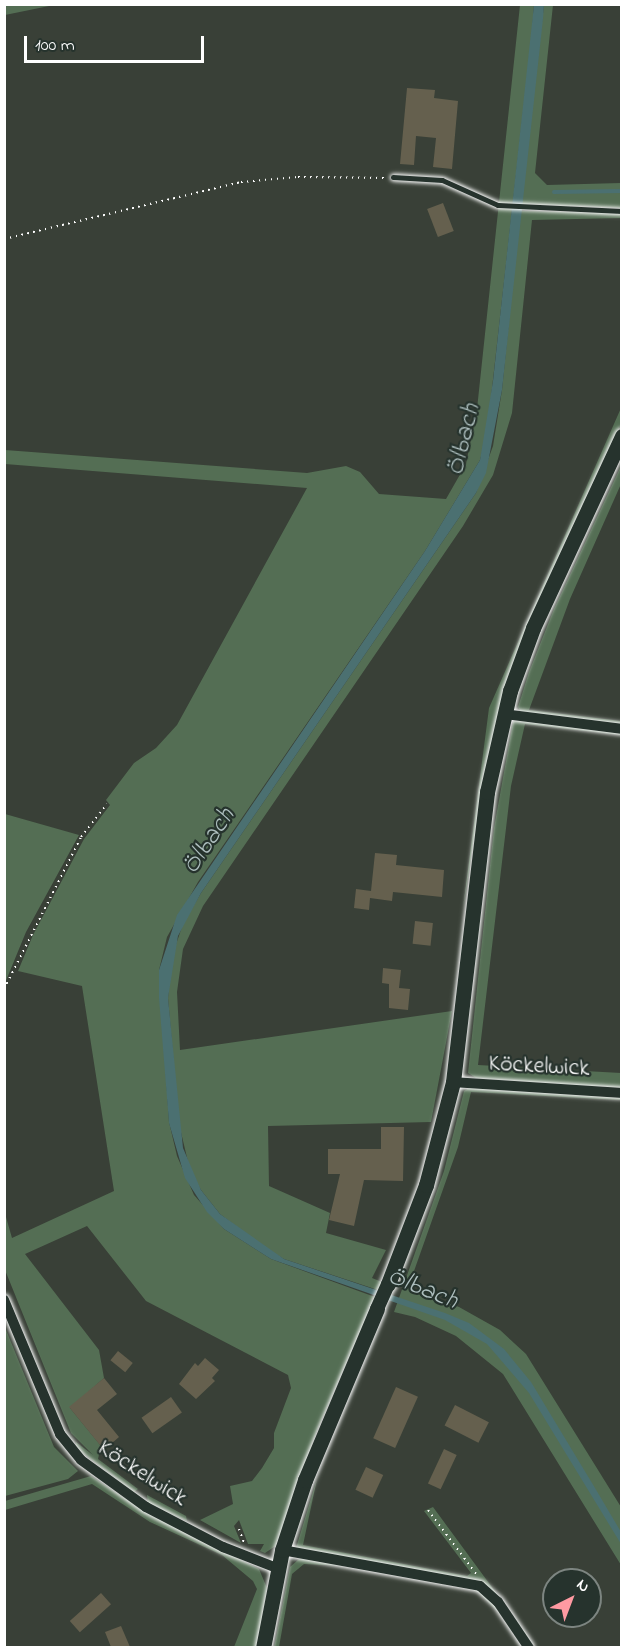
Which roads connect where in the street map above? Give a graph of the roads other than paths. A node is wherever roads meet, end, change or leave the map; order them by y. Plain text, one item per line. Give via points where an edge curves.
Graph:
1 (393, 177) road end
2 (621, 211) edge
3 (621, 436) edge
4 (504, 714) junction
5 (621, 729) edge
6 (453, 1082) junction
7 (621, 1093) edge
8 (388, 1284) joint
9 (4, 1300) edge
10 (377, 1309) joint
11 (282, 1550) junction
12 (277, 1568) junction
13 (262, 1647) edge
14 (529, 1647) edge

1 - 2 lane via 442,180 498,205
3 - 4 main road via 533,628
4 - 5 street
4 - 6 main road via 487,792
6 - 7 street, Köckelwick
6 - 8 main road via 426,1185
8 - 10 street
9 - 12 street, Köckelwick via 60,1434 81,1460 146,1507 223,1547
10 - 11 main road via 305,1480
11 - 12 main road
11 - 14 street via 480,1586 498,1602
12 - 13 main road

